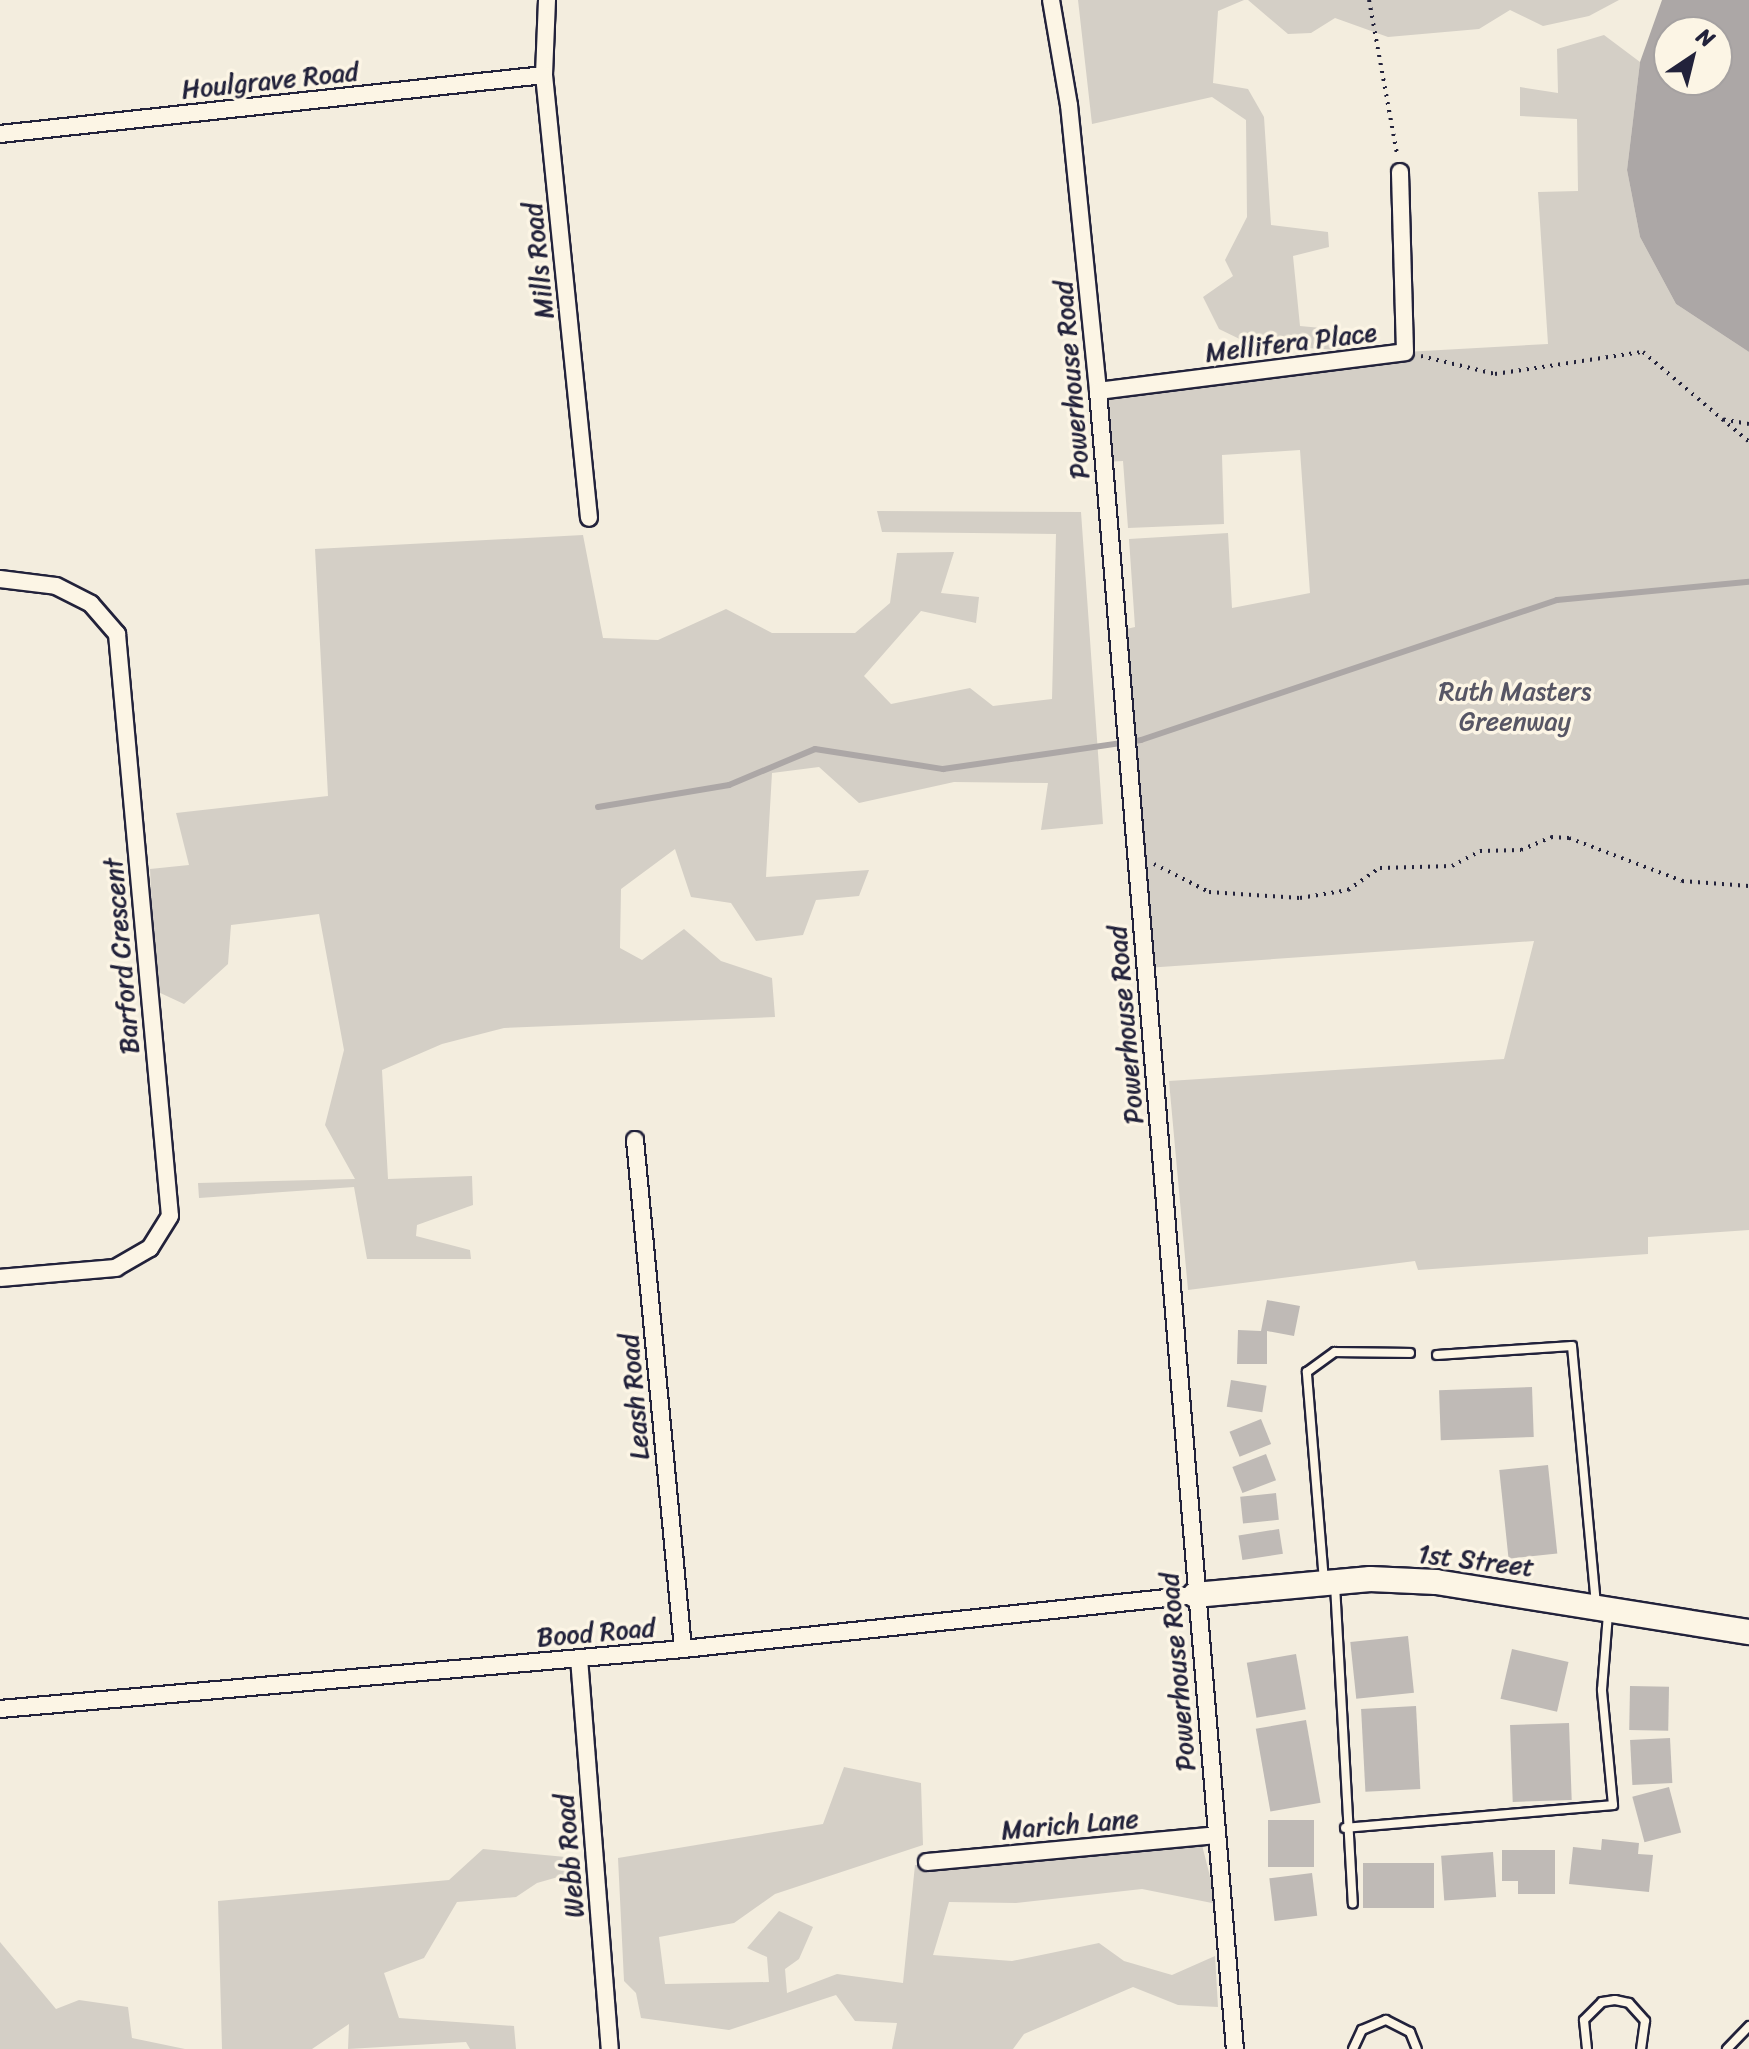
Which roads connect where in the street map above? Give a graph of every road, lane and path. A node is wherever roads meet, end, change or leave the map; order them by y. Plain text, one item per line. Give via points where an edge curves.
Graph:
1 (547, 0) edge
2 (1369, 0) edge
3 (1055, 1) edge
4 (544, 75) junction
5 (0, 134) edge
6 (1400, 172) joint
7 (1405, 352) junction
8 (1098, 391) junction
9 (1722, 419) junction
10 (1749, 424) edge
11 (1749, 442) edge
12 (589, 518) dead end
13 (0, 579) edge
14 (1137, 859) junction
15 (1749, 886) edge
16 (635, 1140) dead end
17 (0, 1278) edge
18 (1410, 1353) dead end
19 (1437, 1355) dead end
20 (1330, 1583) junction
21 (1195, 1595) junction
22 (1602, 1608) junction
23 (1749, 1632) edge
24 (683, 1649) junction
25 (579, 1658) junction
26 (0, 1709) edge
27 (1345, 1828) junction
28 (1217, 1835) junction
29 (927, 1862) dead end
30 (1353, 1903) dead end
31 (1749, 2026) edge
32 (610, 2049) edge
33 (1235, 2049) edge
34 (1353, 2049) edge
35 (1417, 2049) edge
36 (1587, 2049) edge
37 (1641, 2049) edge
38 (1727, 2049) edge

1 - 4 street, Mills Road
2 - 6 path
3 - 8 street, Powerhouse Road
4 - 5 street, Houlgrave Road
4 - 12 street, Mills Road
6 - 7 street, Mellifera Place
7 - 8 street, Mellifera Place
7 - 9 path via 1495,374 1643,352
8 - 14 street, Powerhouse Road
9 - 10 path
9 - 11 path
13 - 17 street, Barford Crescent via 56,586 91,604 117,634 170,1216 150,1248 116,1268
14 - 15 path via 1209,892 1300,898 1348,890 1380,868 1452,866 1480,851 1521,850 1551,837 1569,838 1682,881
14 - 21 street, Powerhouse Road
16 - 24 street, Leash Road
18 - 20 lane via 1335,1352 1307,1372
19 - 22 lane via 1572,1346
20 - 21 street, 1st Street
20 - 22 street, 1st Street via 1436,1582
20 - 27 lane
21 - 24 street, Bood Road
21 - 28 street, Powerhouse Road
22 - 23 street, 1st Street
22 - 27 lane via 1602,1690 1613,1805
24 - 25 street, Bood Road
25 - 26 street, Bood Road
25 - 32 street, Webb Road
27 - 30 lane
28 - 29 street, Marich Lane
28 - 33 street, Powerhouse Road
31 - 38 lane
34 - 35 lane via 1362,2030 1386,2020 1410,2032
36 - 37 lane via 1584,2020 1591,2009 1615,2000 1629,2003 1645,2021

